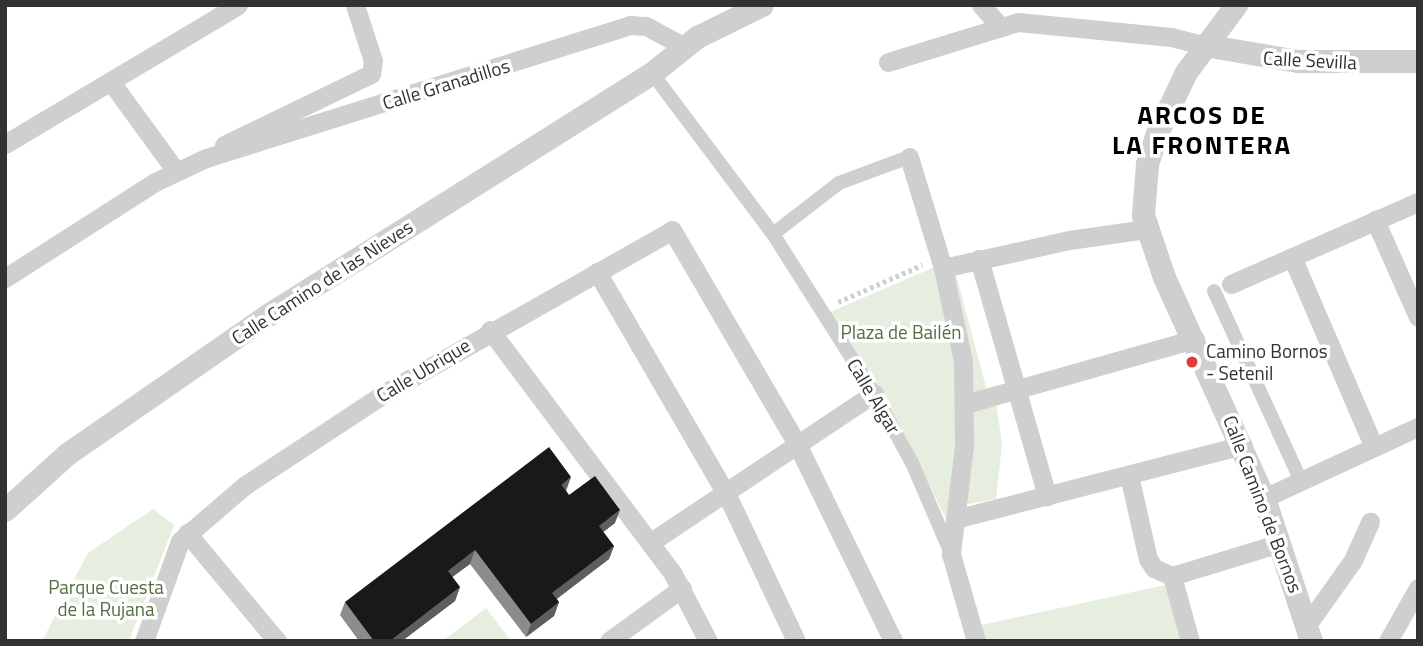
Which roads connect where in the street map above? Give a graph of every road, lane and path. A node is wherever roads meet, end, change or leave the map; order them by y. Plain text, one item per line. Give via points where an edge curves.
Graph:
1 (238, 5) edge
2 (355, 5) edge
3 (762, 5) edge
4 (981, 5) edge
5 (1236, 5) edge
6 (999, 25) junction
7 (1204, 45) junction
8 (683, 46) junction
9 (1418, 61) edge
10 (888, 62) dead end
11 (652, 73) junction
12 (111, 82) junction
13 (5, 144) edge
14 (909, 157) joint
15 (206, 158) junction
16 (176, 171) junction
17 (1418, 202) edge
18 (1375, 220) junction
19 (1146, 229) junction
20 (773, 234) junction
21 (1292, 257) junction
22 (979, 259) junction
23 (941, 263) junction
24 (597, 272) junction
25 (5, 278) edge
26 (1223, 287) joint
27 (822, 311) junction
28 (1418, 317) edge
29 (490, 330) junction
30 (1195, 338) junction
31 (1016, 390) junction
32 (874, 393) junction
33 (965, 404) junction
34 (1418, 427) edge
35 (1243, 445) junction
36 (798, 446) junction
37 (1374, 447) junction
38 (1129, 475) junction
39 (1301, 481) junction
40 (727, 495) junction
41 (1047, 496) junction
42 (1265, 498) junction
43 (5, 510) edge
44 (955, 519) junction
45 (1370, 522) dead end
46 (187, 533) junction
47 (651, 542) junction
48 (1280, 543) junction
49 (951, 554) junction
50 (1172, 576) junction
51 (682, 588) junction
52 (1418, 588) edge
53 (1309, 633) edge
54 (144, 641) edge
55 (277, 641) edge
56 (609, 641) edge
57 (709, 641) edge
58 (796, 641) edge
59 (893, 641) edge
60 (976, 641) edge
61 (1190, 641) edge
62 (1388, 641) edge

1 - 12 street
2 - 15 street via 373,61 371,74 250,130
3 - 8 street, Calle Camino de las Nieves
4 - 6 street
5 - 7 street, Calle Camino de Bornos
6 - 7 street via 1039,22
6 - 10 street
7 - 9 street, Calle Sevilla via 1298,61
7 - 19 street, Calle Camino de Bornos via 1185,72 1152,148 1143,198
8 - 11 street, Calle Camino de las Nieves
8 - 15 street, Calle Granadillos via 646,26 630,25
11 - 20 street, Calle Algar
11 - 43 street, Calle Camino de las Nieves via 266,316 66,454
12 - 13 street
12 - 16 street
14 - 20 street via 839,183
14 - 23 street
15 - 16 street
16 - 25 street
17 - 18 street
18 - 21 street
18 - 28 street
19 - 22 street
19 - 30 street, Calle Camino de Bornos
20 - 27 street, Calle Algar
21 - 26 street
21 - 37 street
22 - 23 street
22 - 31 street
23 - 27 path via 894,275
23 - 33 street via 956,317
24 - 29 street, Calle Ubrique
24 - 36 street, Calle Ubrique via 672,230
24 - 40 street
26 - 39 street
27 - 32 street, Calle Algar
29 - 46 street, Calle Ubrique via 322,433
29 - 47 street
30 - 31 street
30 - 35 street, Calle Camino de Bornos
31 - 33 street
31 - 41 street
32 - 36 street
32 - 49 street, Calle Algar via 912,463
33 - 44 street
34 - 37 street
35 - 38 street
35 - 42 street, Calle Camino de Bornos
36 - 40 street
36 - 59 street
37 - 39 street
38 - 41 street
38 - 50 street via 1148,559 1154,568
39 - 42 street
40 - 47 street
40 - 58 street
41 - 44 street
42 - 48 street, Calle Camino de Bornos
44 - 49 street
45 - 53 street, Calle Camino de Bornos
46 - 54 street via 176,550
46 - 55 street
47 - 51 street
48 - 50 street
48 - 53 street, Calle Camino de Bornos
49 - 60 street, Calle Algar
50 - 61 street
51 - 56 street
51 - 57 street
52 - 62 street

